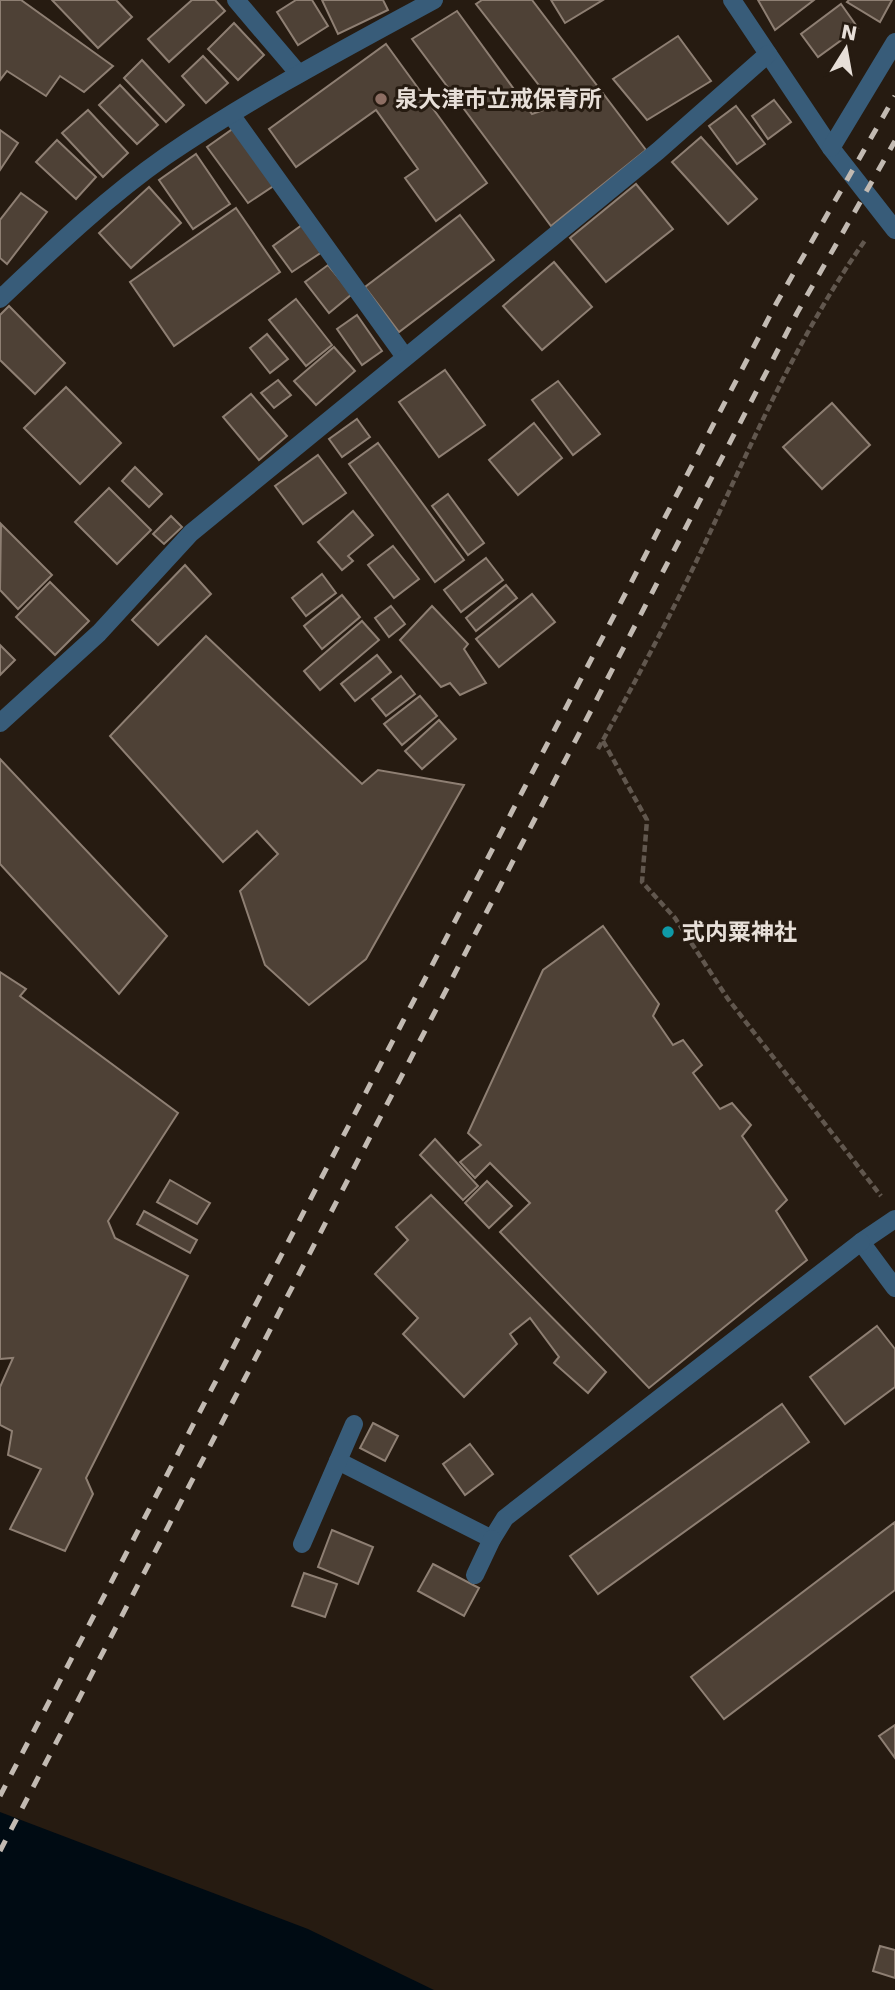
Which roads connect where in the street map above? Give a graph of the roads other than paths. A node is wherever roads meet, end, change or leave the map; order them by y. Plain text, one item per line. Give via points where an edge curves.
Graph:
1 (236, 0) edge
2 (434, 0) edge
3 (732, 0) edge
4 (895, 42) edge
5 (768, 54) junction
6 (299, 74) junction
7 (232, 116) junction
8 (831, 148) junction
9 (890, 216) edge
10 (0, 299) edge
11 (405, 358) junction
12 (0, 723) edge
13 (891, 1211) edge
14 (861, 1242) junction
15 (895, 1288) edge
16 (354, 1424) dead end
17 (338, 1461) junction
18 (492, 1539) junction
19 (302, 1544) dead end
20 (475, 1575) dead end

1 - 6 street
2 - 6 street
3 - 5 street
4 - 8 street
5 - 8 street
5 - 11 street via 658,151
6 - 7 street
7 - 10 street via 166,157 83,222
7 - 11 street
8 - 9 street
11 - 12 street via 191,533 99,633
13 - 14 street
14 - 15 street
14 - 18 street via 505,1518
16 - 17 street
17 - 18 street
17 - 19 street
18 - 20 street

